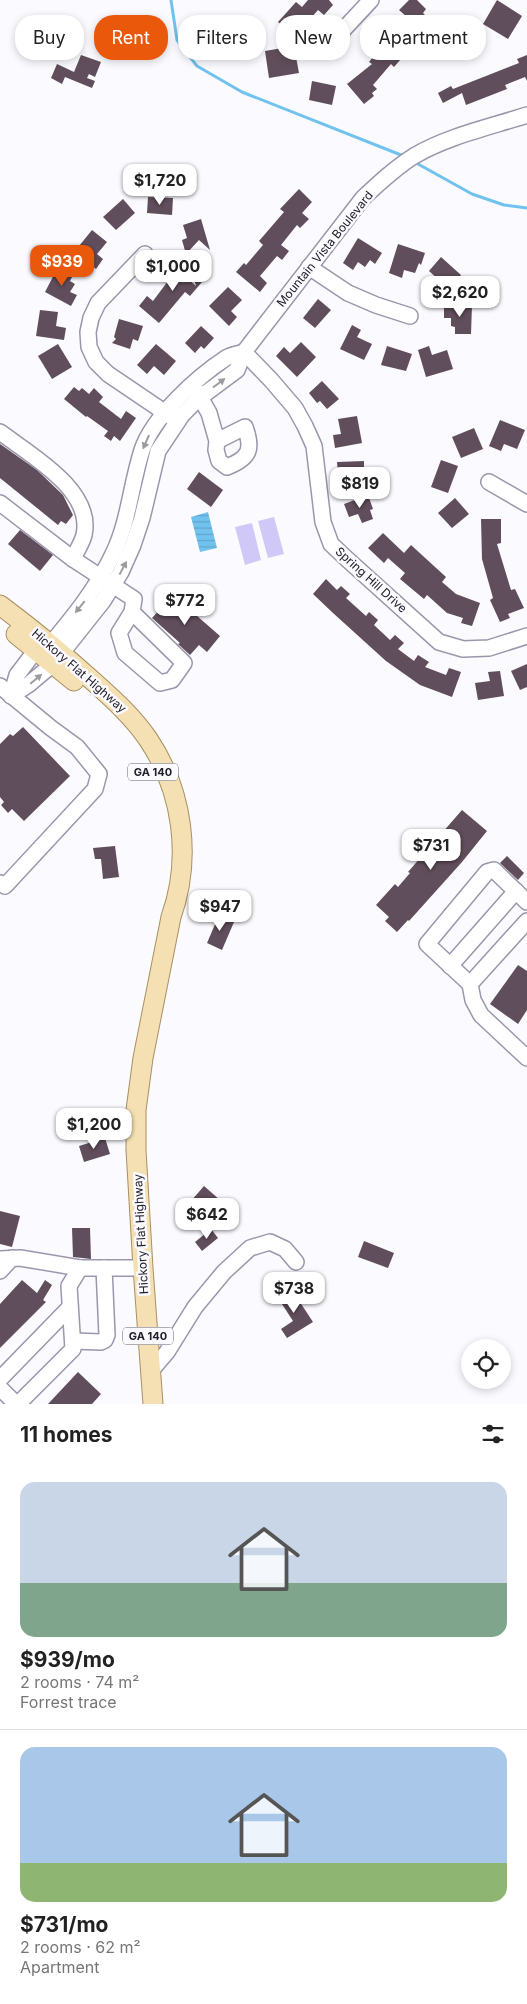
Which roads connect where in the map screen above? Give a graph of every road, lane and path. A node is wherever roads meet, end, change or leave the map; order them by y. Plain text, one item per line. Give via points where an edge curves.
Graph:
1 (370, 0) edge
2 (350, 22) edge
3 (527, 115) edge
4 (145, 254) dead end
5 (309, 267) junction
6 (410, 316) dead end
7 (244, 352) junction
8 (196, 391) junction
9 (165, 412) junction
10 (177, 422) junction
11 (0, 432) edge
12 (217, 441) dead end
13 (488, 482) dead end
14 (0, 503) edge
15 (527, 504) edge
16 (73, 560) junction
17 (106, 582) junction
18 (0, 605) edge
19 (132, 612) junction
20 (0, 621) edge
21 (527, 636) edge
22 (48, 653) junction
23 (4, 696) edge
24 (0, 884) edge
25 (522, 896) edge
26 (527, 921) edge
27 (450, 966) junction
28 (470, 984) junction
29 (527, 1058) edge
30 (6, 1258) edge
31 (296, 1262) dead end
32 (80, 1268) junction
33 (104, 1268) junction
34 (143, 1268) junction
35 (0, 1272) edge
36 (70, 1308) junction
37 (73, 1341) junction
38 (150, 1372) junction
39 (0, 1379) edge
40 (0, 1388) edge
41 (17, 1404) edge
42 (153, 1404) edge

1 - 2 street
3 - 5 street, Mountain Vista Boulevard via 441,143 414,156 363,198
4 - 9 street via 98,303 88,332 89,346 96,362 108,374
5 - 6 street via 348,293
5 - 7 street, Mountain Vista Boulevard
7 - 8 street, Mountain Vista Boulevard via 237,370
7 - 21 street, Spring Hill Drive via 272,380 305,426 314,446 322,522 331,544 439,642 463,649 489,648
8 - 9 street, Mountain Vista Boulevard
8 - 10 street, Mountain Vista Boulevard
8 - 12 street via 210,413
9 - 10 street
9 -> 17 street, Mountain Vista Boulevard via 142,450
17 -> 10 street, Mountain Vista Boulevard via 133,545 158,451
11 - 16 street via 61,477 83,508 84,534
13 - 15 street
14 - 16 street
16 - 17 street
17 - 19 street via 134,599
17 - 22 street, Mountain Vista Boulevard
18 - 22 main road, Hickory Flat Highway / GA 140
19 - 19 street via 120,634 125,653 160,683 172,680 184,663
20 - 22 main road, Hickory Flat Highway / GA 140
22 - 23 street via 17,675
23 -> 22 street via 28,685
22 - 34 main road, Hickory Flat Highway / GA 140 via 118,722 140,750 154,774 164,802 169,835 171,917 136,1110
23 - 24 street via 78,747 100,774 95,788 5,886
25 - 27 street
25 - 27 street via 494,870 488,872 427,944
26 - 28 street
27 - 28 street
28 - 29 street via 473,1000 481,1015
30 - 32 street
30 - 35 street
31 - 38 street via 285,1249 270,1242 250,1248 206,1292
32 - 33 street
32 - 36 street via 69,1286
33 - 34 street
33 - 37 street via 105,1340
34 - 38 main road, Hickory Flat Highway / GA 140
36 - 37 street
36 - 39 street
37 - 41 street via 73,1349
38 - 42 main road, Hickory Flat Highway / GA 140
40 - 41 street

